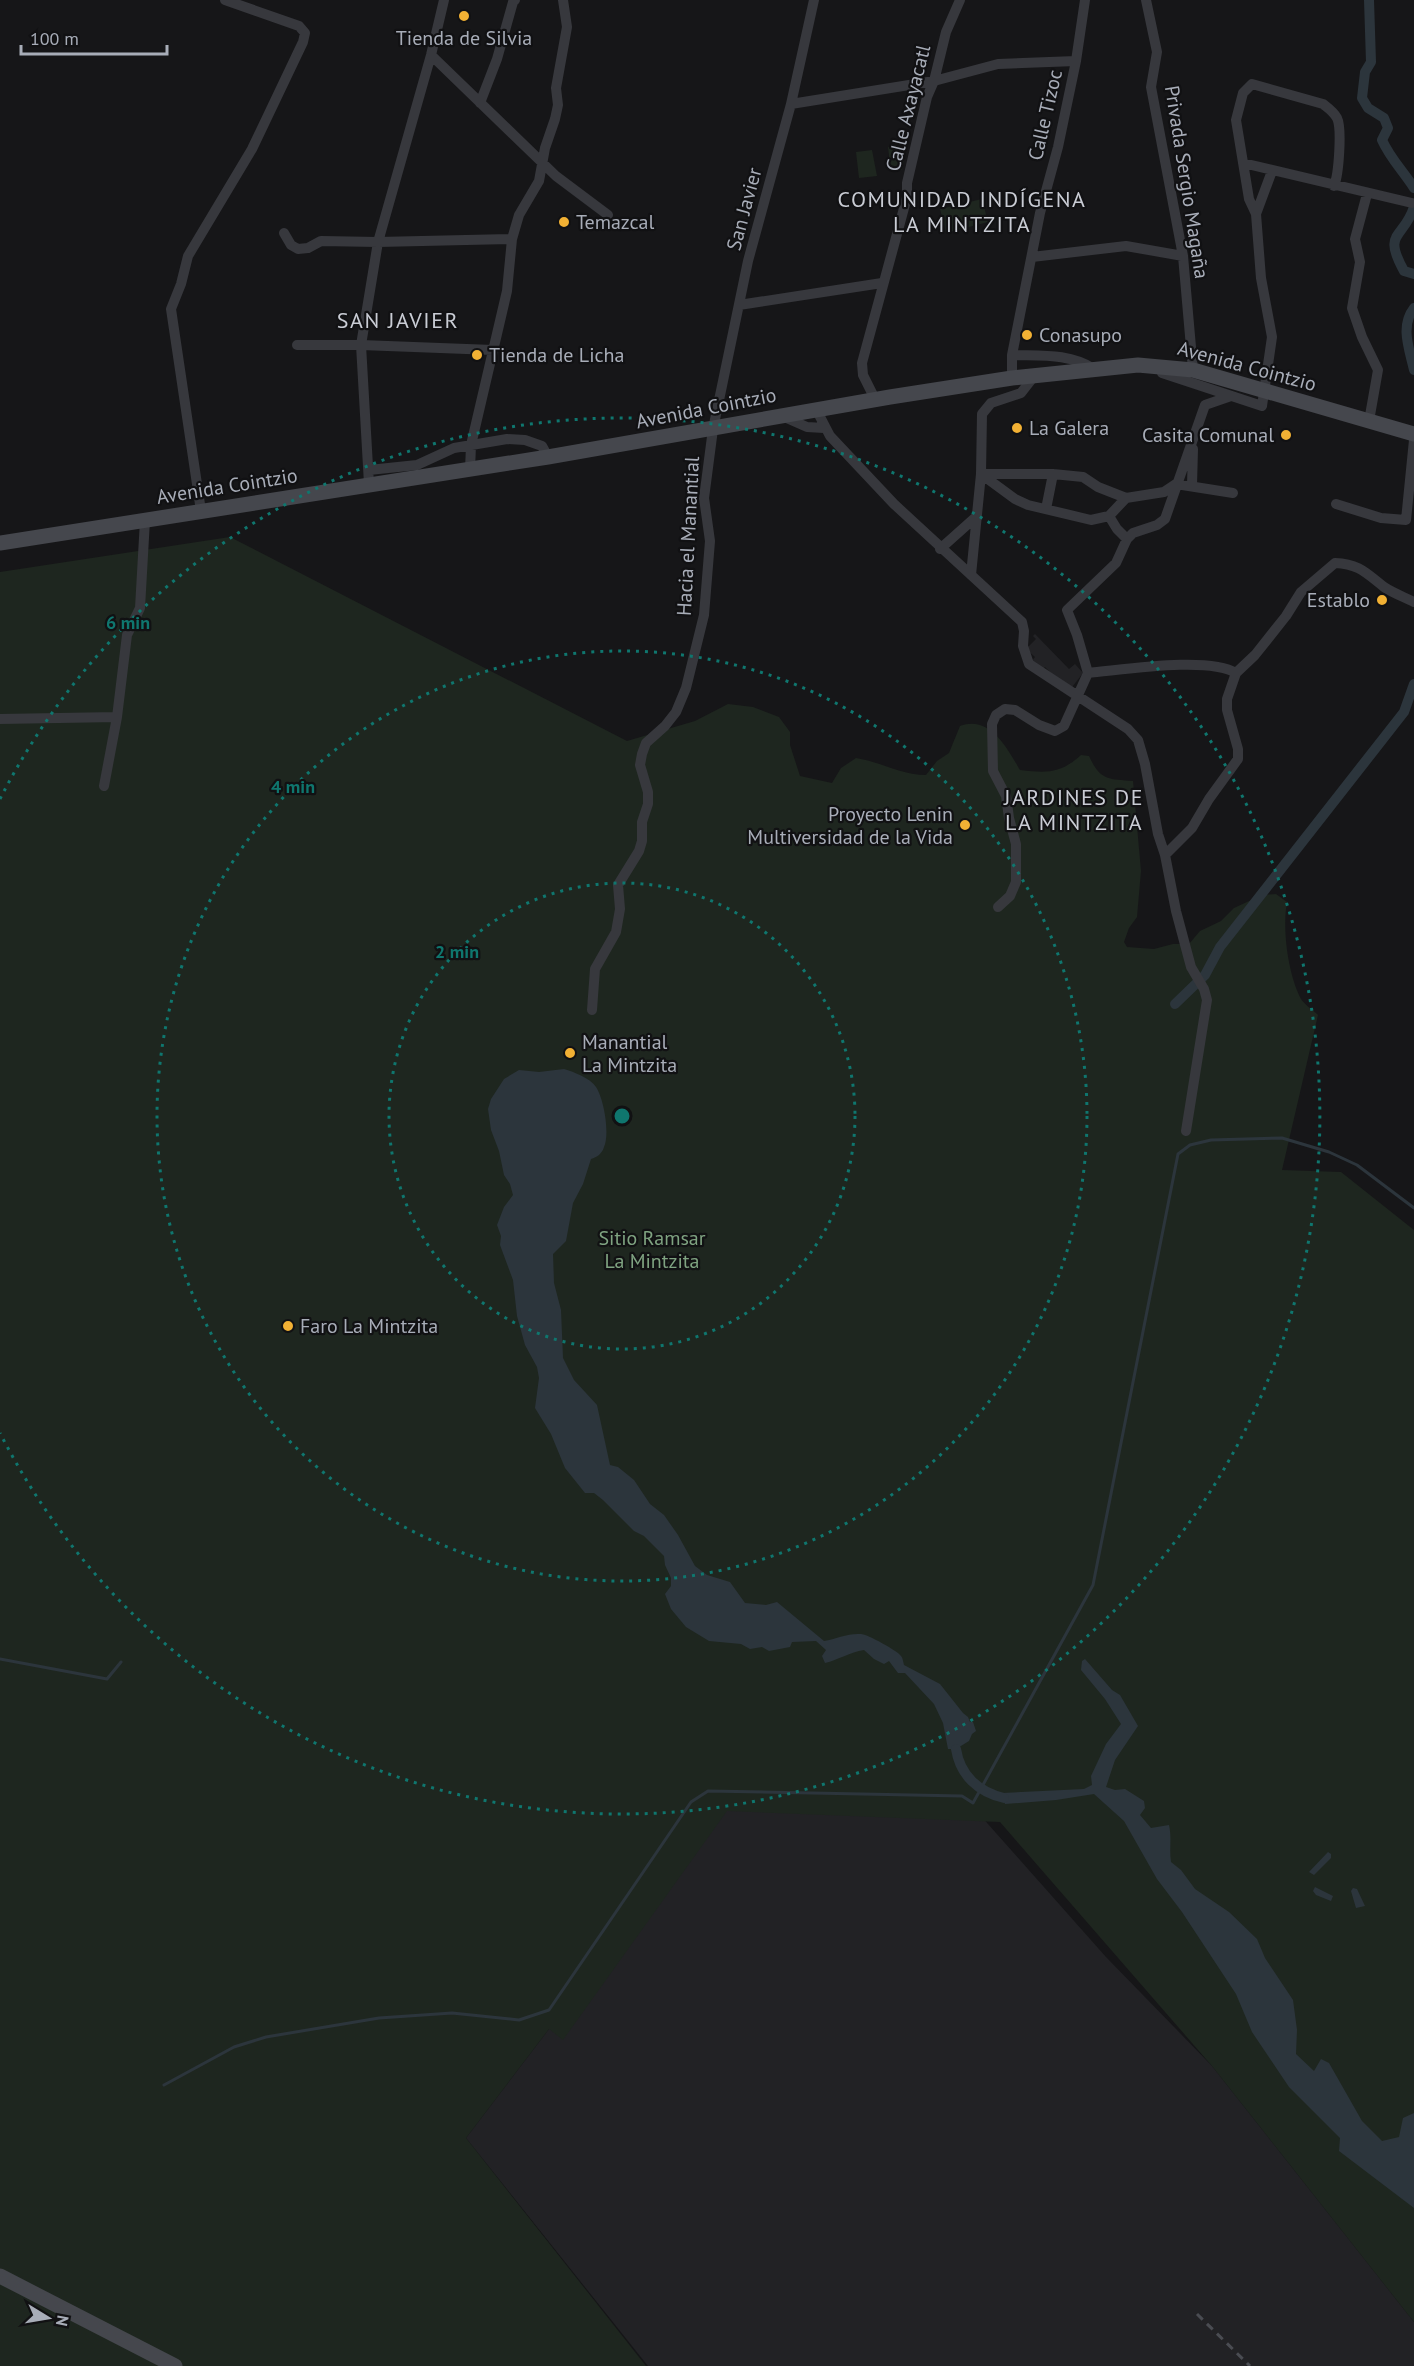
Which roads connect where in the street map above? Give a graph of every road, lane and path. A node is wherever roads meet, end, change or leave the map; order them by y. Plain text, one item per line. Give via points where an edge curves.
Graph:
1 (225, 0) edge
2 (444, 0) edge
3 (515, 0) edge
4 (563, 0) edge
5 (815, 0) edge
6 (960, 0) edge
7 (1085, 0) edge
8 (1146, 0) edge
9 (253, 5) edge
10 (431, 55) junction
11 (1076, 61) junction
12 (934, 81) junction
13 (480, 103) junction
14 (791, 104) junction
15 (1243, 162) junction
16 (542, 163) junction
17 (1272, 171) junction
18 (1334, 186) junction
19 (1367, 194) junction
20 (1412, 203) dead end
21 (1256, 214) junction
22 (608, 215) dead end
23 (284, 232) dead end
24 (512, 239) junction
25 (378, 242) junction
26 (1183, 256) junction
27 (1032, 257) junction
28 (882, 283) junction
29 (739, 305) junction
30 (297, 345) dead end
31 (361, 345) junction
32 (493, 350) junction
33 (1012, 356) junction
34 (1137, 365) junction
35 (1094, 369) junction
36 (1193, 370) junction
37 (1035, 375) junction
38 (1012, 378) junction
39 (1264, 391) junction
40 (1231, 396) junction
41 (875, 399) junction
42 (816, 409) junction
43 (779, 415) junction
44 (1369, 421) junction
45 (824, 428) junction
46 (714, 429) junction
47 (1414, 434) edge
48 (1193, 440) junction
49 (1414, 440) edge
50 (471, 445) junction
51 (548, 458) junction
52 (470, 470) junction
53 (981, 474) junction
54 (1053, 474) junction
55 (369, 477) junction
56 (1176, 484) junction
57 (1192, 485) junction
58 (1233, 493) dead end
59 (1126, 498) junction
60 (1336, 504) dead end
61 (1046, 509) junction
62 (201, 511) junction
63 (977, 516) junction
64 (1108, 516) junction
65 (145, 520) junction
66 (1127, 539) junction
67 (0, 543) edge
68 (940, 549) junction
69 (971, 575) junction
70 (1414, 602) edge
71 (1088, 673) junction
72 (1236, 673) junction
73 (1077, 698) junction
74 (117, 717) junction
75 (0, 719) edge
76 (104, 786) dead end
77 (1165, 855) junction
78 (998, 907) dead end
79 (592, 1010) dead end
80 (1186, 1131) dead end
81 (0, 2276) edge
82 (175, 2366) edge

1 - 9 street
2 - 10 street
3 - 13 street
4 - 16 street via 567,27 556,88 558,105
5 - 14 street, San Javier
6 - 12 street, Calle Axayacatl via 946,32
7 - 11 street, Calle Tizoc
8 - 26 street, Privada Sergio Magaña via 1157,52 1151,87
9 - 62 street via 299,26 305,33 252,149 188,256 171,309
10 - 13 street
10 - 25 street
11 - 12 street via 998,64
11 - 27 street, Calle Tizoc
12 - 14 street
12 - 28 street, Calle Axayacatl
13 - 16 street
14 - 29 street, San Javier
15 - 17 street
15 - 18 street via 1236,120 1242,93 1252,84 1332,110 1338,120 1339,175
15 - 21 street via 1249,199
16 - 22 street
16 - 24 street via 539,181 519,215
17 - 18 street
17 - 21 street
18 - 19 street
19 - 20 street
19 - 44 street via 1355,239 1360,262 1352,308 1378,370
21 - 39 street via 1261,278 1272,337
23 - 25 street via 298,249 321,241
24 - 25 street
24 - 32 street via 507,291
25 - 31 street
26 - 27 street via 1126,246
26 - 36 street, Privada Sergio Magaña
27 - 33 street, Calle Tizoc
28 - 29 street
28 - 41 street, Calle Axayacatl via 862,363 863,375
29 - 46 street, San Javier
30 - 31 street
31 - 32 street
31 - 55 street
32 - 50 street
33 - 35 street via 1064,357 1080,360
33 - 38 street, Calle Tizoc
34 - 35 main road, Avenida Cointzio
34 - 36 main road, Avenida Cointzio
34 - 40 street
35 - 37 main road, Avenida Cointzio
36 - 39 main road, Avenida Cointzio
37 - 38 main road, Avenida Cointzio
37 - 53 street via 1021,393 991,403 982,414
38 - 41 main road, Avenida Cointzio
39 - 40 street via 1262,406
39 - 44 main road, Avenida Cointzio
40 - 48 street via 1205,405
41 - 42 main road, Avenida Cointzio
42 - 43 main road, Avenida Cointzio
42 - 45 street
43 - 45 street via 807,427
43 - 46 main road, Avenida Cointzio
44 - 47 main road, Avenida Cointzio
45 - 68 street
46 - 51 main road, Avenida Cointzio
46 - 79 street, Hacia el Manantial via 704,498 710,541 704,615 676,712 646,743 642,754 640,765 648,792 642,841 618,885 620,909 616,932 595,969
48 - 56 street
48 - 57 street
49 - 60 street via 1406,520 1381,518
50 - 51 street via 525,440 542,446
50 - 52 street
50 - 55 street
51 - 52 main road, Avenida Cointzio
52 - 55 main road, Avenida Cointzio
53 - 54 street
53 - 61 street via 1015,499
53 - 63 street
54 - 59 street via 1083,477
54 - 61 street
55 - 62 main road, Avenida Cointzio
56 - 57 street
56 - 59 street via 1164,492
56 - 66 street via 1165,519
57 - 58 street
59 - 64 street
61 - 64 street via 1091,520
62 - 65 main road, Avenida Cointzio
63 - 68 street
63 - 69 street
64 - 66 street
65 - 67 main road, Avenida Cointzio
65 - 74 street via 140,608 128,635
66 - 71 street via 1116,563 1067,609
68 - 69 street
69 - 73 street via 1023,622 1023,646 1029,664
70 - 72 street via 1350,564 1335,563 1301,592 1255,655
71 - 72 street via 1185,665 1226,667
71 - 73 street
72 - 77 street via 1227,710 1238,759 1192,828
73 - 77 street via 1128,729 1138,740
73 - 78 street via 1064,726 1055,731 1015,710 1005,709 992,724 993,771 1006,796 1016,844 1016,882 1010,896
74 - 75 street
74 - 76 street
77 - 80 street via 1191,967 1207,1000
81 - 82 main road

